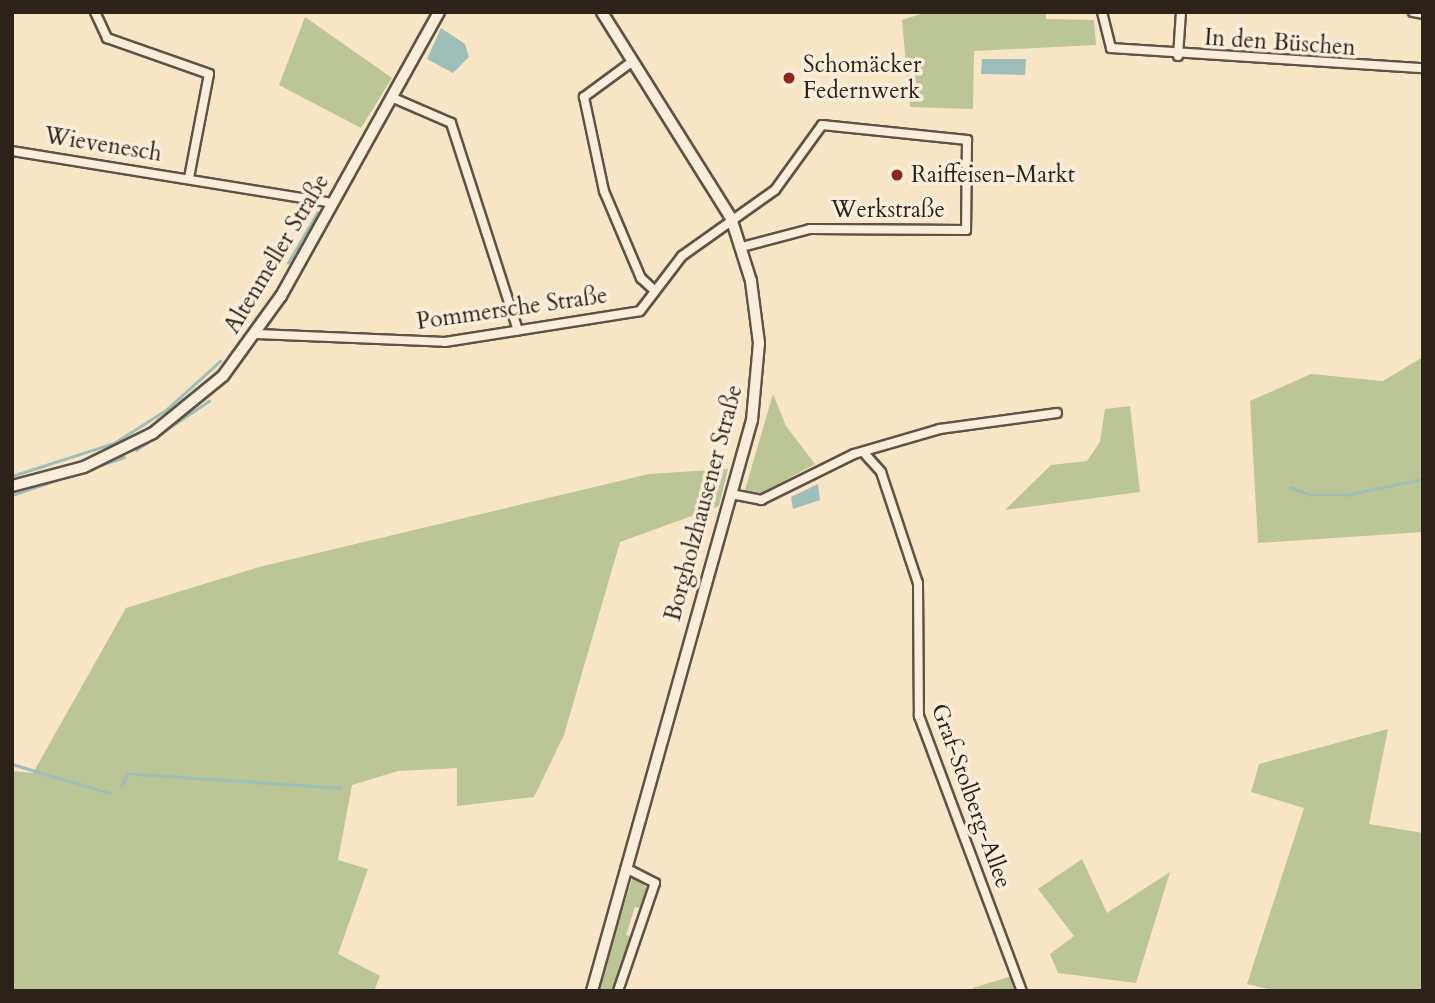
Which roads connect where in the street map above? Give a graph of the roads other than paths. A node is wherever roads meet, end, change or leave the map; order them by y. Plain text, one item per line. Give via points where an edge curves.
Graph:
1 (95, 12) edge
2 (439, 12) edge
3 (602, 12) edge
4 (1102, 12) edge
5 (1181, 12) edge
6 (1413, 12) edge
7 (1423, 14) edge
8 (1178, 55) junction
9 (633, 61) junction
10 (1423, 68) edge
11 (391, 97) junction
12 (822, 125) joint
13 (12, 151) edge
14 (189, 178) junction
15 (333, 203) junction
16 (731, 218) junction
17 (742, 247) junction
18 (653, 289) junction
19 (517, 330) junction
20 (257, 334) junction
21 (1057, 413) dead end
22 (865, 454) junction
23 (12, 486) edge
24 (731, 494) junction
25 (626, 868) junction
26 (592, 991) edge
27 (618, 991) edge
28 (1022, 991) edge

1 - 14 street, Wievenesch via 107,38 209,74
2 - 11 main road, Altenmeller Straße
3 - 9 main road, Borgholzhausener Straße
4 - 8 street via 1111,48
5 - 8 street, In den Büschen
6 - 7 street
8 - 10 street, In den Büschen
9 - 16 main road, Borgholzhausener Straße
9 - 18 street via 584,97 604,191 641,278
11 - 15 main road, Altenmeller Straße
11 - 19 street via 452,123
12 - 16 street, Pommersche Straße via 775,190
12 - 17 street, Werkstraße via 967,141 966,230 810,229
13 - 14 street, Wievenesch
14 - 15 street, Wievenesch
15 - 20 main road, Altenmeller Straße
16 - 17 main road, Borgholzhausener Straße
16 - 18 street, Pommersche Straße via 682,256
17 - 24 main road, Borgholzhausener Straße via 758,320 759,366
18 - 19 street, Pommersche Straße via 640,311
19 - 20 street, Pommersche Straße via 424,343
20 - 23 main road, Altenmeller Straße via 223,376 153,433 84,467
21 - 22 street via 940,429
22 - 24 street via 845,457 761,500
22 - 28 street, Graf-Stolberg-Allee via 881,472 918,583 919,716
24 - 25 main road, Borgholzhausener Straße
25 - 26 main road, Borgholzhausener Straße
25 - 27 street via 655,883

